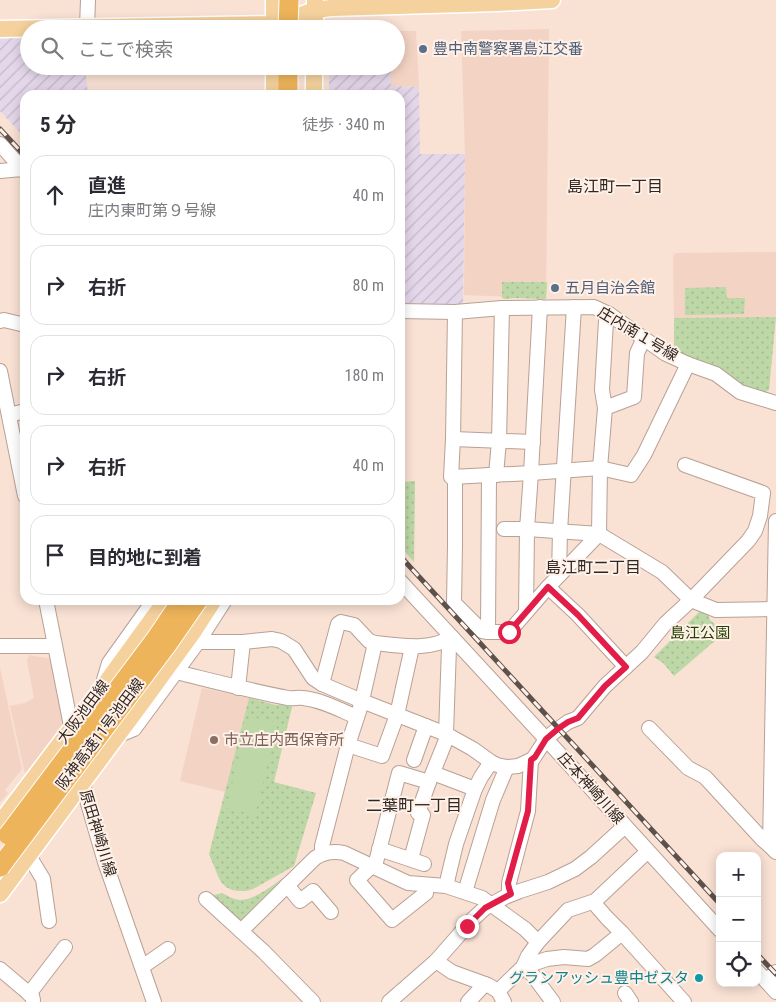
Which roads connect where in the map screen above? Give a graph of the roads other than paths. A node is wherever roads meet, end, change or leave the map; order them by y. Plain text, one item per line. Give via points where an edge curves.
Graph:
1 (88, 0) edge
2 (274, 0) edge
3 (289, 0) edge
4 (552, 0) edge
5 (310, 3) edge
6 (399, 3) edge
7 (87, 20) edge
8 (278, 20) edge
9 (282, 20) edge
10 (288, 20) edge
11 (304, 20) edge
12 (313, 20) edge
13 (0, 29) edge
14 (20, 29) edge
15 (275, 75) edge
16 (284, 75) edge
17 (304, 75) edge
18 (313, 75) edge
19 (276, 90) edge
20 (277, 90) edge
21 (310, 90) edge
22 (311, 90) edge
23 (0, 144) edge
24 (20, 166) edge
25 (0, 171) edge
26 (20, 171) edge
27 (574, 307) junction
28 (502, 308) junction
29 (540, 308) junction
30 (405, 312) edge
31 (455, 312) junction
32 (609, 314) junction
33 (0, 320) edge
34 (20, 324) edge
35 (644, 338) junction
36 (688, 364) junction
37 (0, 371) edge
38 (776, 403) edge
39 (605, 408) junction
40 (20, 412) edge
41 (9, 415) junction
42 (453, 439) junction
43 (499, 441) junction
44 (533, 442) junction
45 (685, 465) dead end
46 (600, 468) junction
47 (20, 471) edge
48 (564, 471) junction
49 (531, 473) junction
50 (493, 475) junction
51 (455, 477) junction
52 (776, 521) edge
53 (504, 529) dead end
54 (527, 529) junction
55 (560, 531) junction
56 (599, 534) junction
57 (776, 557) edge
58 (559, 575) junction
59 (405, 586) edge
60 (548, 587) junction
61 (691, 600) junction
62 (47, 605) edge
63 (150, 605) edge
64 (162, 605) edge
65 (179, 605) edge
66 (195, 605) edge
67 (211, 605) edge
68 (222, 605) edge
69 (526, 612) junction
70 (775, 618) edge
71 (488, 632) junction
72 (452, 637) junction
73 (198, 642) junction
74 (243, 642) junction
75 (375, 643) junction
76 (0, 646) edge
77 (55, 646) junction
78 (412, 647) junction
79 (626, 667) junction
80 (176, 672) junction
81 (318, 681) junction
82 (102, 688) junction
83 (238, 688) junction
84 (775, 693) edge
85 (291, 699) junction
86 (362, 702) junction
87 (396, 715) junction
88 (357, 717) junction
89 (426, 726) junction
90 (72, 728) junction
91 (649, 728) dead end
92 (119, 735) junction
93 (447, 735) junction
94 (546, 739) junction
95 (348, 745) junction
96 (414, 760) dead end
97 (531, 760) junction
98 (491, 762) junction
99 (507, 767) junction
100 (774, 776) edge
101 (431, 777) junction
102 (83, 784) junction
103 (475, 789) junction
104 (0, 824) edge
105 (625, 826) junction
106 (0, 846) edge
107 (379, 849) junction
108 (773, 849) edge
109 (647, 852) junction
110 (322, 854) junction
111 (29, 856) junction
112 (372, 866) junction
113 (0, 867) edge
114 (287, 885) junction
115 (425, 885) junction
116 (446, 886) junction
117 (465, 892) junction
118 (0, 894) edge
119 (511, 894) junction
120 (206, 899) dead end
121 (593, 902) junction
122 (491, 904) junction
123 (331, 912) dead end
124 (49, 921) dead end
125 (716, 926) edge
126 (241, 931) junction
127 (622, 933) junction
128 (538, 942) junction
129 (65, 947) dead end
130 (168, 949) dead end
131 (436, 961) junction
132 (142, 967) junction
133 (523, 967) junction
134 (0, 968) edge
135 (484, 984) junction
136 (500, 998) edge
137 (307, 1000) edge
138 (154, 1002) edge
139 (389, 1002) edge
140 (468, 1002) edge
141 (553, 1002) edge
142 (684, 1002) edge

1 - 7 street
2 - 8 main road
3 - 9 highway, bridge
4 - 6 main road
5 - 6 main road via 332,8
5 - 10 main road
5 - 11 highway
5 - 12 main road
13 - 14 main road
15 - 19 main road
16 - 20 highway
17 - 21 highway
18 - 22 main road
23 - 24 street
25 - 26 street
27 - 29 street, 庄内南１号線
27 - 32 street, 庄内南１号線 via 594,307
27 - 48 street
28 - 29 street, 庄内南１号線
28 - 31 street, 庄内南１号線
28 - 43 street
29 - 44 street
30 - 31 street, 庄内南１号線
31 - 42 street
32 - 35 street, 庄内南１号線
32 - 39 street via 602,390
33 - 34 street
35 - 36 street, 庄内南１号線 via 666,354
35 - 39 street via 637,353 634,396
36 - 38 street, 庄内南１号線 via 716,374 740,392
36 - 46 street via 644,455 631,474
37 - 41 street
39 - 46 street
40 - 41 street
41 - 47 street
42 - 43 street
42 - 51 street via 451,477
43 - 44 street
43 - 50 street
44 - 49 street
45 - 61 street via 763,493 755,531
46 - 48 street
46 - 56 street
48 - 49 street
48 - 55 street
49 - 50 street
49 - 54 street
50 - 51 street
50 - 71 street
51 - 71 street via 454,603 482,631
52 - 57 street
53 - 54 street
54 - 55 street
54 - 69 street
55 - 56 street
55 - 58 street
56 - 58 street
56 - 61 street via 662,572
57 - 70 street
58 - 60 street
59 - 72 street, 庄本神崎川線
60 - 69 street
60 - 79 street
61 - 70 street via 716,610
61 - 79 street
62 - 77 street, 原田神崎川線
63 - 82 street via 108,663
64 - 82 main road, 大阪池田線
65 - 106 highway, 阪神高速11号池田線, bridge
66 - 113 highway, 阪神高速11号池田線, bridge
67 - 92 main road
68 - 73 street
69 - 71 street via 509,632
70 - 84 street
72 - 78 street via 439,644
72 - 93 street
72 - 94 street, 庄本神崎川線
73 - 74 street
73 - 80 street
74 - 81 street via 272,640 286,643 298,653
74 - 83 street
75 - 78 street
75 - 81 street via 354,625 341,622
75 - 86 street
76 - 77 street
77 - 90 street, 原田神崎川線
78 - 87 street
79 - 94 street via 578,718
80 - 83 street
80 - 92 street via 134,729
81 - 85 street
81 - 86 street
82 - 90 main road, 大阪池田線
83 - 85 street
84 - 100 street
85 - 88 street via 301,697 320,702
86 - 87 street
86 - 88 street
87 - 89 street
87 - 95 street via 382,756
88 - 95 street
89 - 93 street
89 - 96 street
90 - 102 street, 原田神崎川線
90 - 104 main road, 大阪池田線
91 - 108 street via 688,768 705,777
92 - 102 main road
93 - 98 street
93 - 101 street
94 - 97 street
94 - 105 street, 庄本神崎川線
95 - 110 street
97 - 99 street
97 - 119 street via 528,811 508,883
98 - 99 street
98 - 103 street
99 - 117 street via 493,800
100 - 108 street
101 - 103 street
101 - 107 street via 399,773
101 - 107 street via 418,812 423,815 417,862
102 - 111 main road
102 - 132 street, 原田神崎川線 via 105,862
103 - 116 street
105 - 109 street, 庄本神崎川線
105 - 119 street via 575,869
107 - 112 street
109 - 121 street
109 - 125 street, 庄本神崎川線
110 - 112 street via 344,853
110 - 114 street
111 - 118 main road
111 - 124 street via 43,880
112 - 115 street via 408,883
112 - 115 street via 357,880 392,920 426,893
114 - 123 street via 300,901 314,890
114 - 126 street
115 - 116 street
116 - 117 street
117 - 122 street
119 - 122 street
120 - 126 street
121 - 127 street
121 - 128 street via 568,910
122 - 128 street
122 - 131 street via 473,919
126 - 137 street
127 - 133 street via 588,959 547,959
127 - 142 street
128 - 133 street
129 - 134 street via 31,997
130 - 132 street
131 - 135 street via 452,972
131 - 139 street
132 - 138 street, 原田神崎川線
133 - 136 street
133 - 141 street
135 - 136 street
135 - 140 street

